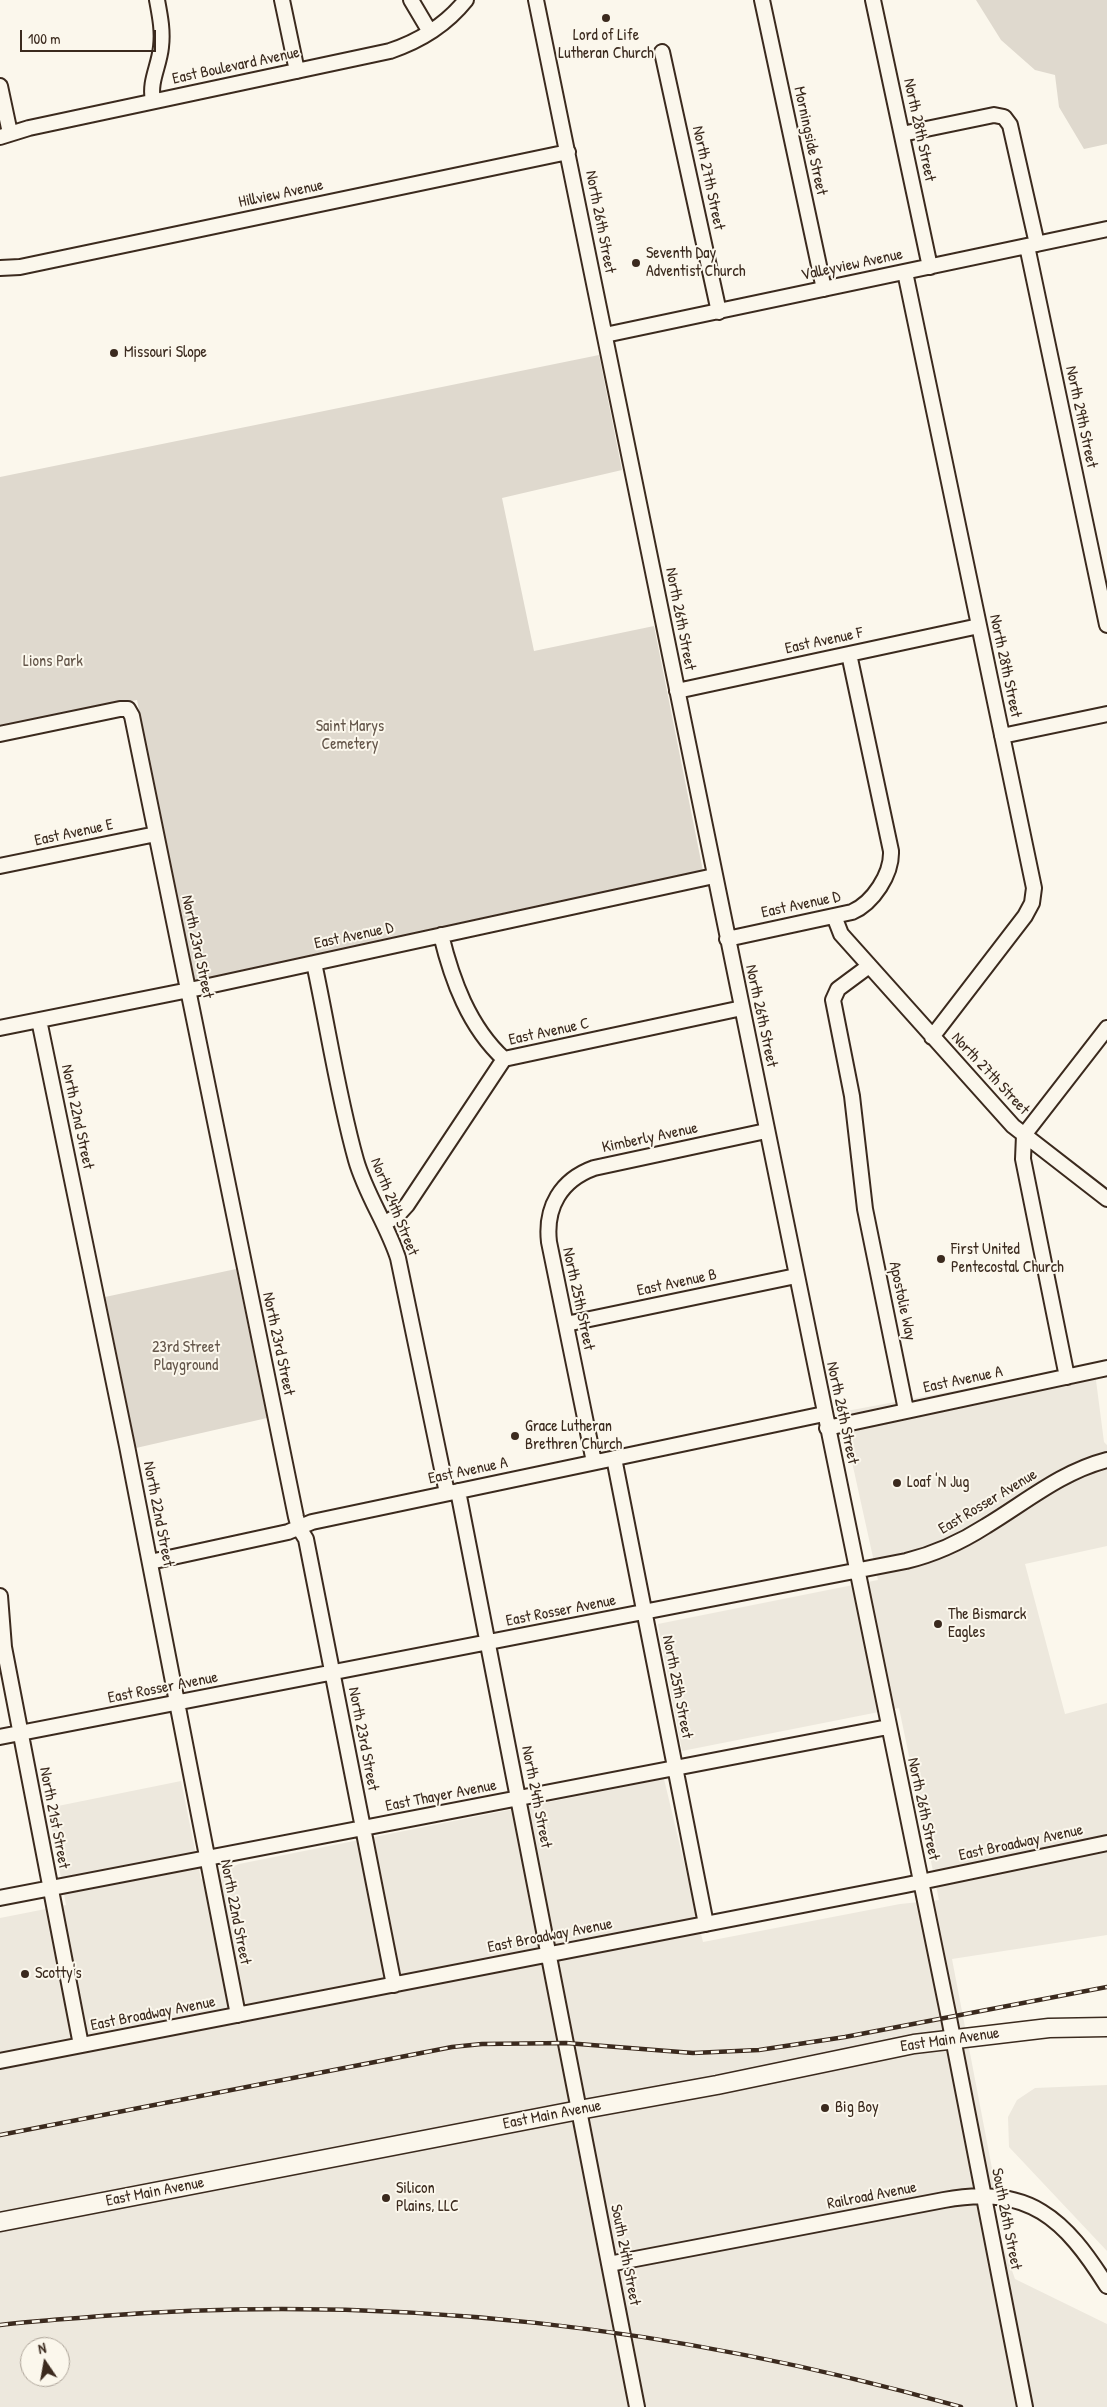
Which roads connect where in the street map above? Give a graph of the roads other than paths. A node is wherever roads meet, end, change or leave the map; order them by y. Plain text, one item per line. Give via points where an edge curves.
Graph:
1 (157, 0) edge
2 (282, 0) edge
3 (411, 0) edge
4 (466, 0) edge
5 (536, 0) edge
6 (762, 0) edge
7 (873, 0) edge
8 (430, 32) junction
9 (662, 52) dead end
10 (297, 71) junction
11 (0, 86) edge
12 (153, 101) junction
13 (902, 134) junction
14 (5, 135) edge
15 (568, 152) junction
16 (1107, 229) edge
17 (1032, 245) junction
18 (930, 267) junction
19 (0, 268) edge
20 (905, 272) junction
21 (824, 289) junction
22 (718, 312) junction
23 (605, 336) junction
24 (1107, 625) edge
25 (979, 626) junction
26 (849, 654) junction
27 (677, 691) junction
28 (1107, 714) edge
29 (0, 734) edge
30 (1002, 736) junction
31 (156, 834) junction
32 (0, 866) edge
33 (714, 876) junction
34 (834, 916) junction
35 (441, 935) junction
36 (727, 939) junction
37 (314, 963) junction
38 (869, 966) junction
39 (188, 991) junction
40 (742, 1008) junction
41 (39, 1020) junction
42 (0, 1028) edge
43 (1107, 1028) edge
44 (932, 1037) junction
45 (504, 1060) junction
46 (766, 1131) junction
47 (1024, 1135) junction
48 (1107, 1199) edge
49 (553, 1201) joint
50 (385, 1223) junction
51 (796, 1276) junction
52 (566, 1324) junction
53 (1107, 1368) edge
54 (1067, 1377) junction
55 (906, 1410) junction
56 (825, 1421) junction
57 (614, 1458) junction
58 (1107, 1460) edge
59 (594, 1462) junction
60 (452, 1492) junction
61 (298, 1528) junction
62 (150, 1562) junction
63 (857, 1572) junction
64 (0, 1596) edge
65 (644, 1613) junction
66 (488, 1642) junction
67 (332, 1673) junction
68 (176, 1703) junction
69 (888, 1727) junction
70 (20, 1733) junction
71 (0, 1737) edge
72 (675, 1768) junction
73 (519, 1798) junction
74 (363, 1829) junction
75 (1107, 1843) edge
76 (207, 1858) junction
77 (920, 1882) junction
78 (50, 1888) junction
79 (0, 1898) edge
80 (706, 1924) junction
81 (549, 1955) junction
82 (394, 1985) junction
83 (238, 2015) junction
84 (1107, 2027) edge
85 (953, 2038) junction
86 (81, 2045) junction
87 (0, 2061) edge
88 (579, 2110) junction
89 (984, 2196) junction
90 (0, 2222) edge
91 (609, 2264) junction
92 (1107, 2286) edge
93 (637, 2407) edge
94 (1025, 2407) edge

1 - 12 street via 161,38 151,83
2 - 10 street
3 - 8 street
4 - 8 street, East Boulevard Avenue
5 - 15 street, North 26th Street
6 - 21 street, Morningside Street
7 - 13 street, North 28th Street
8 - 10 street, East Boulevard Avenue via 390,51
9 - 22 street, North 27th Street
10 - 12 street, East Boulevard Avenue
11 - 14 street
12 - 14 street, East Boulevard Avenue
13 - 17 street, North 29th Street via 994,115 1004,117 1010,125
13 - 18 street, North 28th Street
15 - 19 street, Hillview Avenue via 29,265
15 - 23 street, North 26th Street
16 - 17 street, Valleyview Avenue
17 - 18 street, Valleyview Avenue
17 - 24 street, North 29th Street
18 - 20 street, Valleyview Avenue
20 - 21 street, Valleyview Avenue
20 - 25 street, North 28th Street
21 - 22 street, Valleyview Avenue
22 - 23 street, Valleyview Avenue
23 - 27 street, North 26th Street
25 - 26 street, East Avenue F
25 - 30 street, North 28th Street
26 - 27 street, East Avenue F
26 - 34 street, East Avenue D via 891,851 890,866 866,904 852,912
27 - 33 street, North 26th Street
28 - 30 street
29 - 31 street, North 23rd Street via 128,709
30 - 44 street, North 28th Street via 1033,880 1032,903
31 - 32 street, East Avenue E
31 - 39 street, North 23rd Street
33 - 35 street, East Avenue D
33 - 36 street, North 26th Street
34 - 36 street, East Avenue D
34 - 38 street, North 27th Street via 841,934
35 - 37 street, East Avenue D
35 - 45 street via 457,990 480,1030
36 - 40 street, North 26th Street
37 - 39 street, East Avenue D
37 - 50 street, North 24th Street via 356,1160
38 - 44 street, North 27th Street
38 - 55 street, Apostolie Way via 838,989 834,996 850,1086 863,1199
39 - 41 street, East Avenue D
39 - 61 street, North 23rd Street
40 - 45 street, East Avenue C
40 - 46 street, North 26th Street
41 - 42 street, East Avenue D
41 - 62 street, North 22nd Street
43 - 47 street
44 - 47 street, North 27th Street
45 - 50 street, East Avenue C via 407,1205
46 - 49 street, Kimberly Avenue via 594,1168 574,1177
46 - 51 street, North 26th Street
47 - 48 street
47 - 54 street, North 27th Street via 1023,1160
49 - 52 street, North 25th Street via 548,1233
50 - 60 street, North 24th Street via 398,1258
51 - 52 street, East Avenue B
51 - 56 street, North 26th Street
52 - 59 street, North 25th Street
53 - 54 street, East Avenue A
54 - 55 street, East Avenue A
55 - 56 street, East Avenue A
56 - 57 street, East Avenue A
56 - 63 street, North 26th Street
57 - 59 street, East Avenue A
57 - 65 street, North 25th Street
58 - 63 street, East Rosser Avenue via 1062,1477 988,1525 945,1548 918,1558
59 - 60 street, East Avenue A
60 - 61 street, East Avenue A via 312,1522
60 - 66 street, North 24th Street
61 - 62 street, East Avenue A
61 - 67 street, North 23rd Street via 306,1540
62 - 68 street, North 22nd Street
63 - 65 street, East Rosser Avenue
63 - 69 street, North 26th Street
64 - 70 street, North 21st Street via 2,1638
65 - 66 street, East Rosser Avenue
65 - 72 street, North 25th Street
66 - 67 street, East Rosser Avenue
66 - 73 street, North 24th Street
67 - 68 street, East Rosser Avenue
67 - 74 street, North 23rd Street
68 - 70 street, East Rosser Avenue
68 - 76 street, North 22nd Street
69 - 72 street, East Thayer Avenue
69 - 77 street, North 26th Street
70 - 71 street, East Rosser Avenue
70 - 78 street, North 21st Street
72 - 73 street, East Thayer Avenue
72 - 80 street, North 25th Street
73 - 74 street, East Thayer Avenue
73 - 81 street, North 24th Street
74 - 76 street, East Thayer Avenue
74 - 82 street, North 23rd Street
75 - 77 street, East Broadway Avenue
76 - 78 street, East Thayer Avenue
76 - 83 street, North 22nd Street
77 - 80 street, East Broadway Avenue
77 - 85 street, North 26th Street
78 - 79 street, East Thayer Avenue
78 - 86 street, North 21st Street
80 - 81 street, East Broadway Avenue
81 - 82 street, East Broadway Avenue
81 - 88 street, North 24th Street
82 - 83 street, East Broadway Avenue
83 - 86 street, East Broadway Avenue
84 - 85 main road, East Main Avenue via 1049,2028
85 - 88 main road, East Main Avenue
85 - 89 street, South 26th Street
86 - 87 street, East Broadway Avenue
88 - 90 main road, East Main Avenue
88 - 91 street, South 24th Street
89 - 91 street, Railroad Avenue via 944,2200
89 - 92 street, Railroad Avenue via 1017,2202 1051,2217 1083,2248
89 - 94 street, South 26th Street
91 - 93 street, South 24th Street

